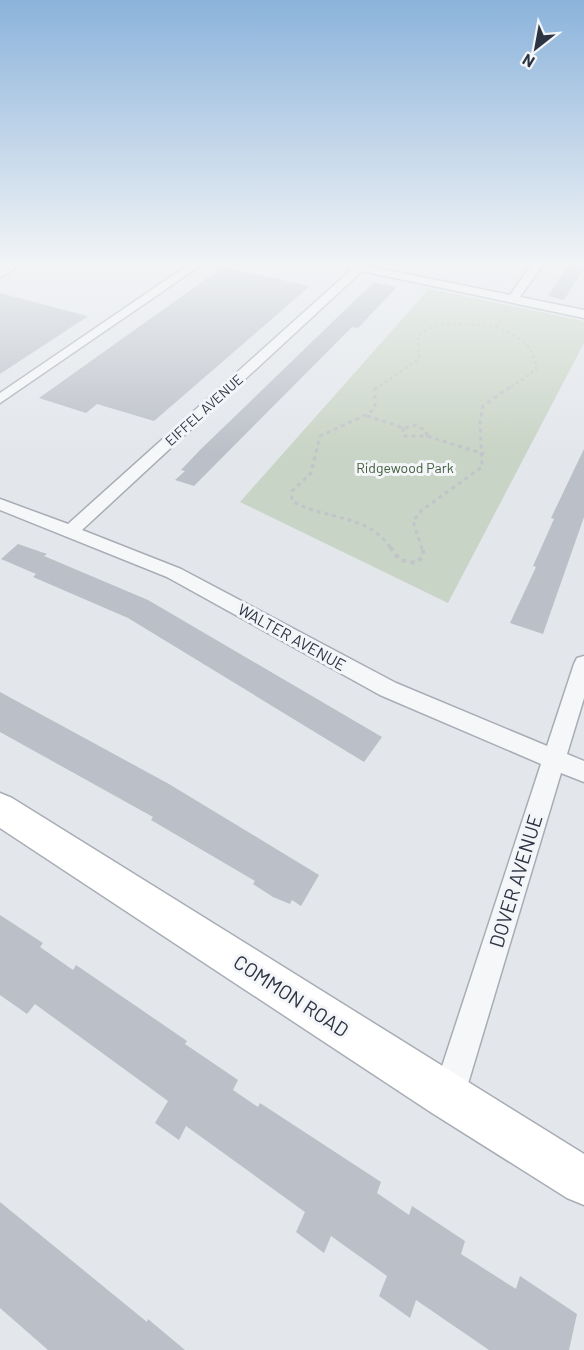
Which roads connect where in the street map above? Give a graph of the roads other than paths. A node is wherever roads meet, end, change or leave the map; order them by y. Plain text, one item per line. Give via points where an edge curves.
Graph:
1 (107, 326) edge
2 (296, 326) edge
3 (0, 399) edge
4 (0, 504) edge
5 (70, 532) junction
6 (584, 664) edge
7 (554, 759) junction
8 (584, 772) edge
9 (0, 809) edge
10 (448, 1097) junction
11 (584, 1181) edge

1 - 3 street
2 - 5 street, EIFFEL AVENUE
4 - 5 street, WALTER AVENUE
5 - 7 street, WALTER AVENUE via 184,578 388,689
6 - 7 street, DOVER AVENUE
7 - 8 street, WALTER AVENUE
7 - 10 street, DOVER AVENUE
9 - 10 street, COMMON ROAD
10 - 11 street, COMMON ROAD

